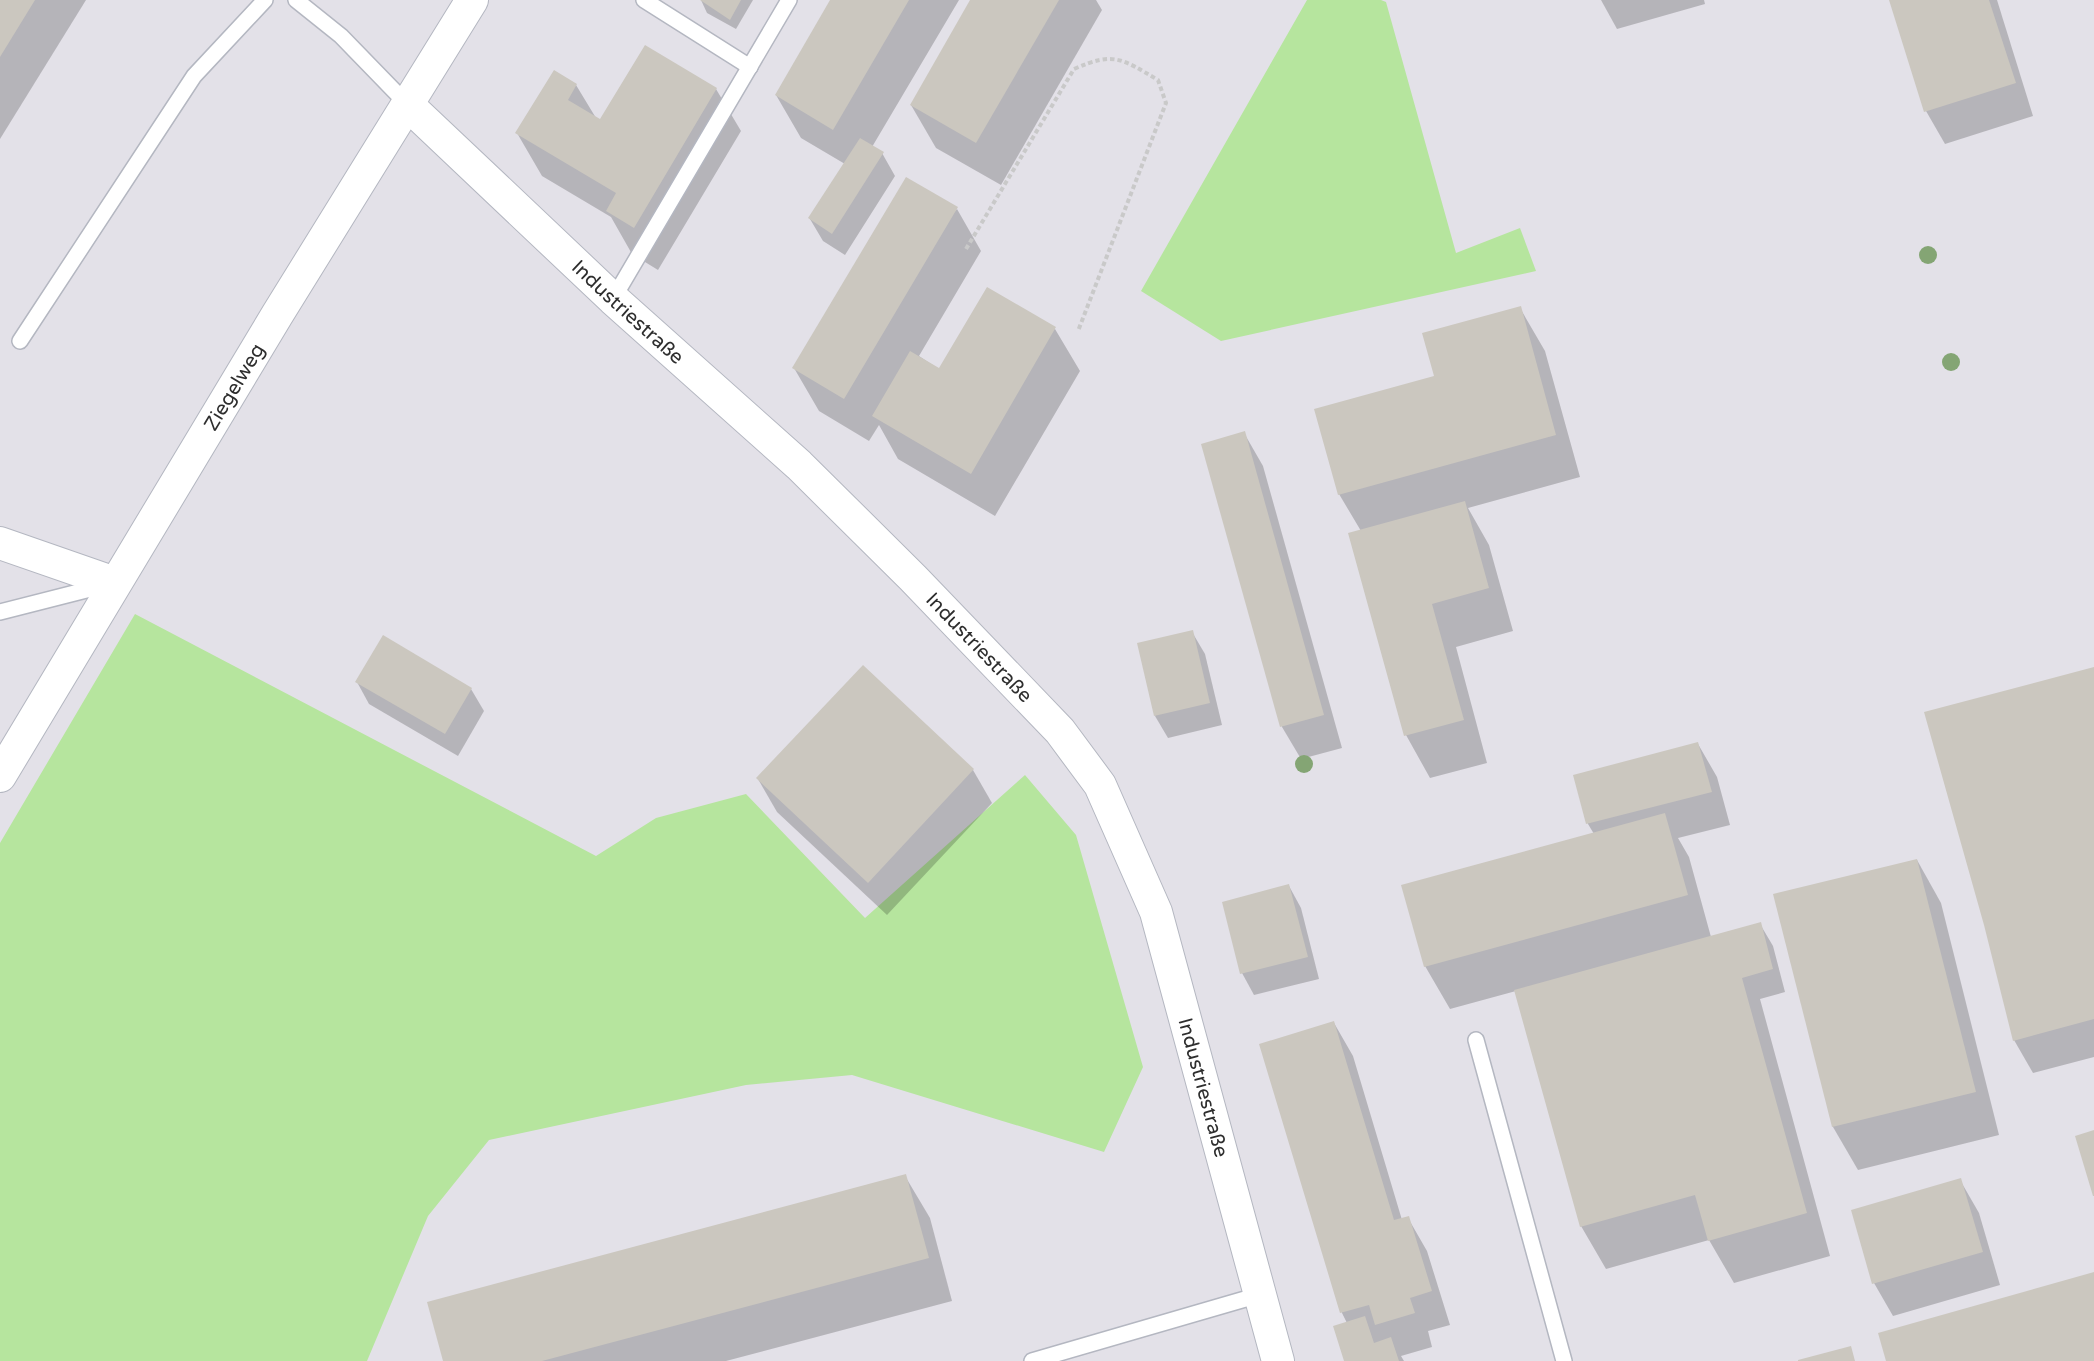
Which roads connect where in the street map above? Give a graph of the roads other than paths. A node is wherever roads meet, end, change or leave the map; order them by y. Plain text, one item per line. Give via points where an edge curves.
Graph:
1 (265, 0) edge
2 (297, 0) edge
3 (472, 0) edge
4 (644, 0) edge
5 (789, 0) edge
6 (750, 67) junction
7 (408, 105) junction
8 (613, 299) junction
9 (20, 341) dead end
10 (0, 543) edge
11 (115, 583) junction
12 (0, 612) edge
13 (0, 776) edge
14 (1476, 1040) dead end
15 (1259, 1295) junction
16 (1032, 1361) edge
17 (1278, 1361) edge
18 (1564, 1361) edge

1 - 9 lane via 194,76
2 - 7 lane via 341,36
3 - 7 street, Ziegelweg
4 - 6 lane
5 - 6 lane
6 - 8 lane
7 - 8 street, Industriestraße
7 - 11 street, Ziegelweg
8 - 15 street, Industriestraße via 799,465 905,570 1060,731 1100,785 1156,912
10 - 11 street
11 - 12 lane
11 - 13 street, Ziegelweg
14 - 18 lane
15 - 16 lane
15 - 17 street, Industriestraße

